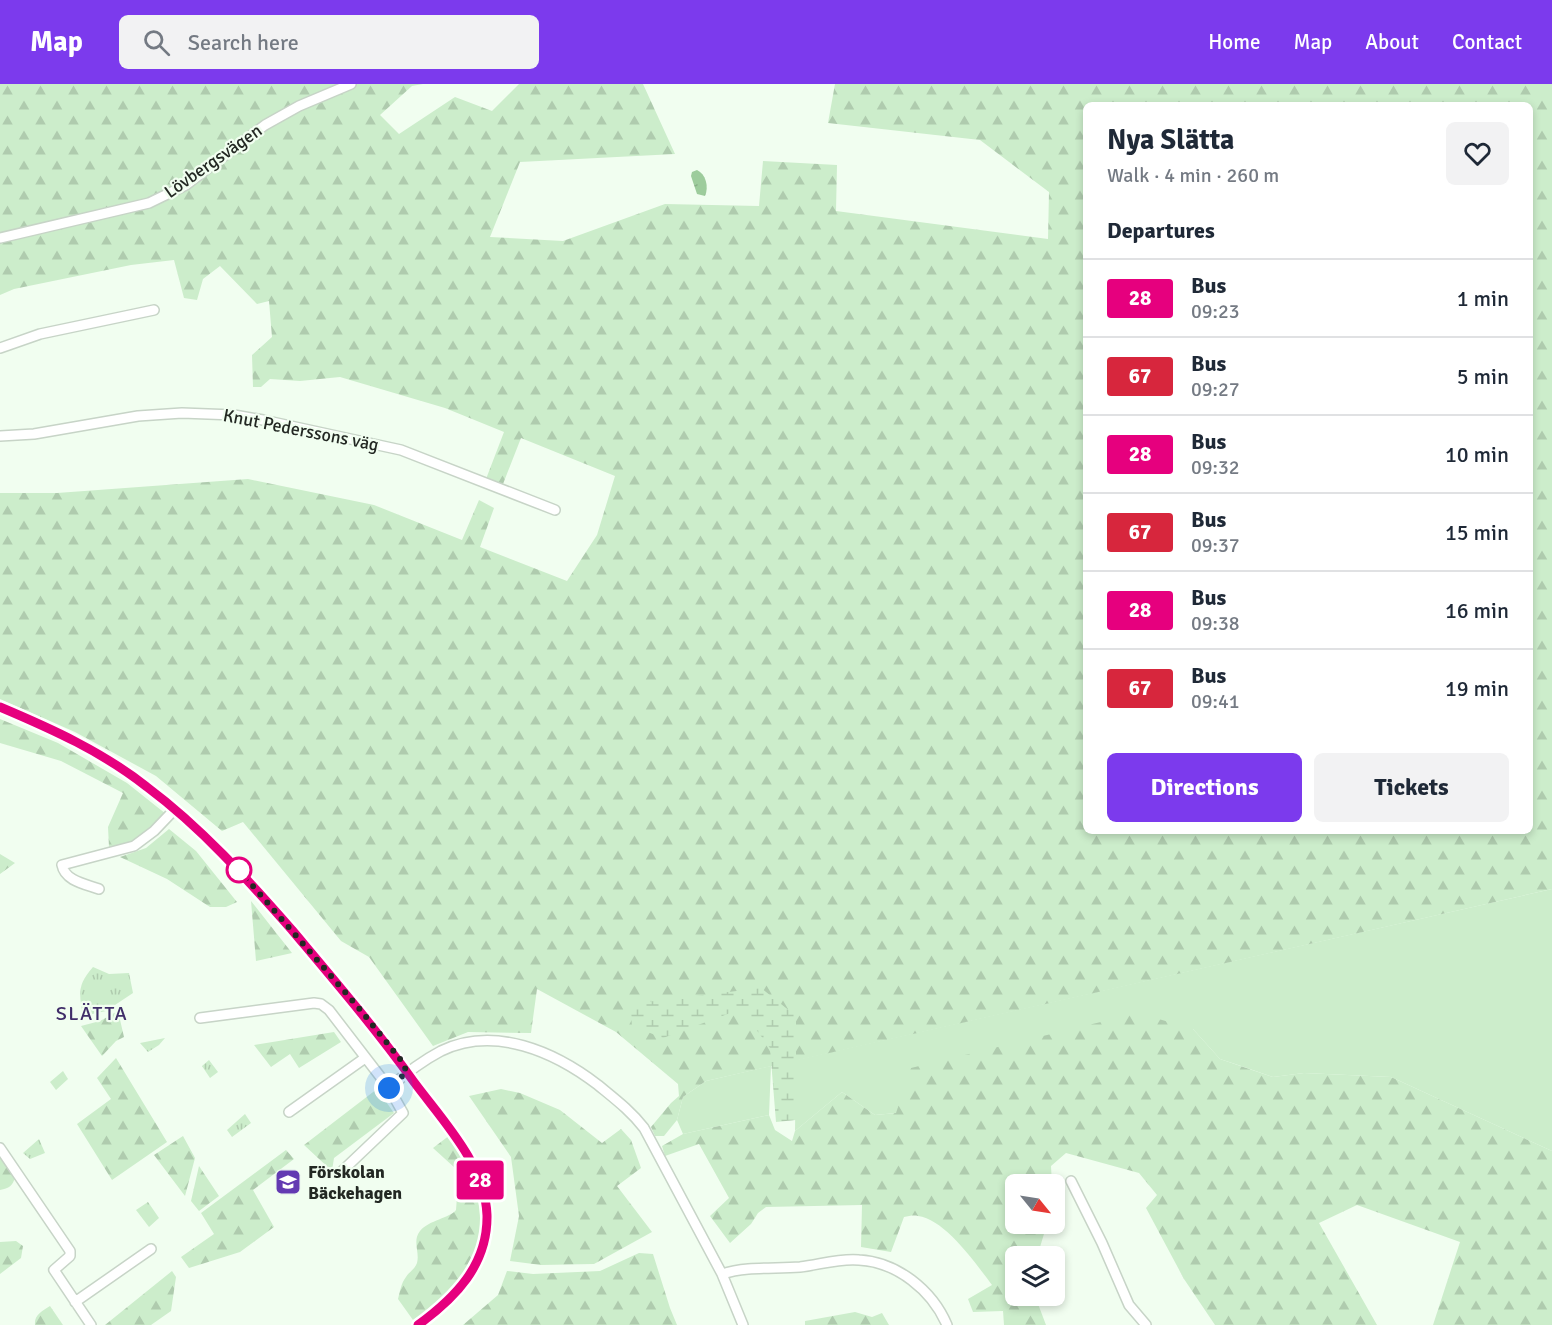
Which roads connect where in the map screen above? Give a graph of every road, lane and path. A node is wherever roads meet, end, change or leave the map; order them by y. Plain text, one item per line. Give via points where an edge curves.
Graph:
1 (351, 84) edge
2 (0, 238) edge
3 (154, 310) dead end
4 (0, 348) edge
5 (0, 436) edge
6 (555, 510) dead end
7 (0, 707) edge
8 (175, 809) junction
9 (99, 889) dead end
10 (200, 1018) dead end
11 (365, 1058) junction
12 (407, 1072) junction
13 (389, 1088) junction
14 (289, 1112) dead end
15 (0, 1148) edge
16 (340, 1173) dead end
17 (1071, 1181) dead end
18 (151, 1250) dead end
19 (722, 1274) junction
20 (75, 1302) junction
21 (91, 1325) edge
22 (418, 1325) edge
23 (744, 1325) edge
24 (947, 1325) edge
25 (1146, 1325) edge

1 - 2 street, Lövbergsvägen via 264,125 186,184 149,203
3 - 4 street via 40,334
5 - 6 street, Knut Pederssons väg via 138,416 234,416 401,450
7 - 8 street via 90,749
8 - 9 street via 134,846 62,864 67,876
8 - 12 street via 206,836 269,905 358,1007
10 - 11 street via 321,1004
11 - 13 street
11 - 14 street
12 - 13 street
12 - 19 street via 449,1048 470,1042 508,1042 557,1059 586,1077 628,1109 645,1128
12 - 22 street via 463,1149 481,1183 487,1214 482,1248 466,1281 451,1299
13 - 16 street via 403,1113
15 - 20 street via 70,1251 70,1256 54,1270
17 - 25 street via 1129,1305
18 - 20 street
19 - 23 street
19 - 24 street via 736,1269 871,1261 898,1270 911,1280
20 - 21 street

